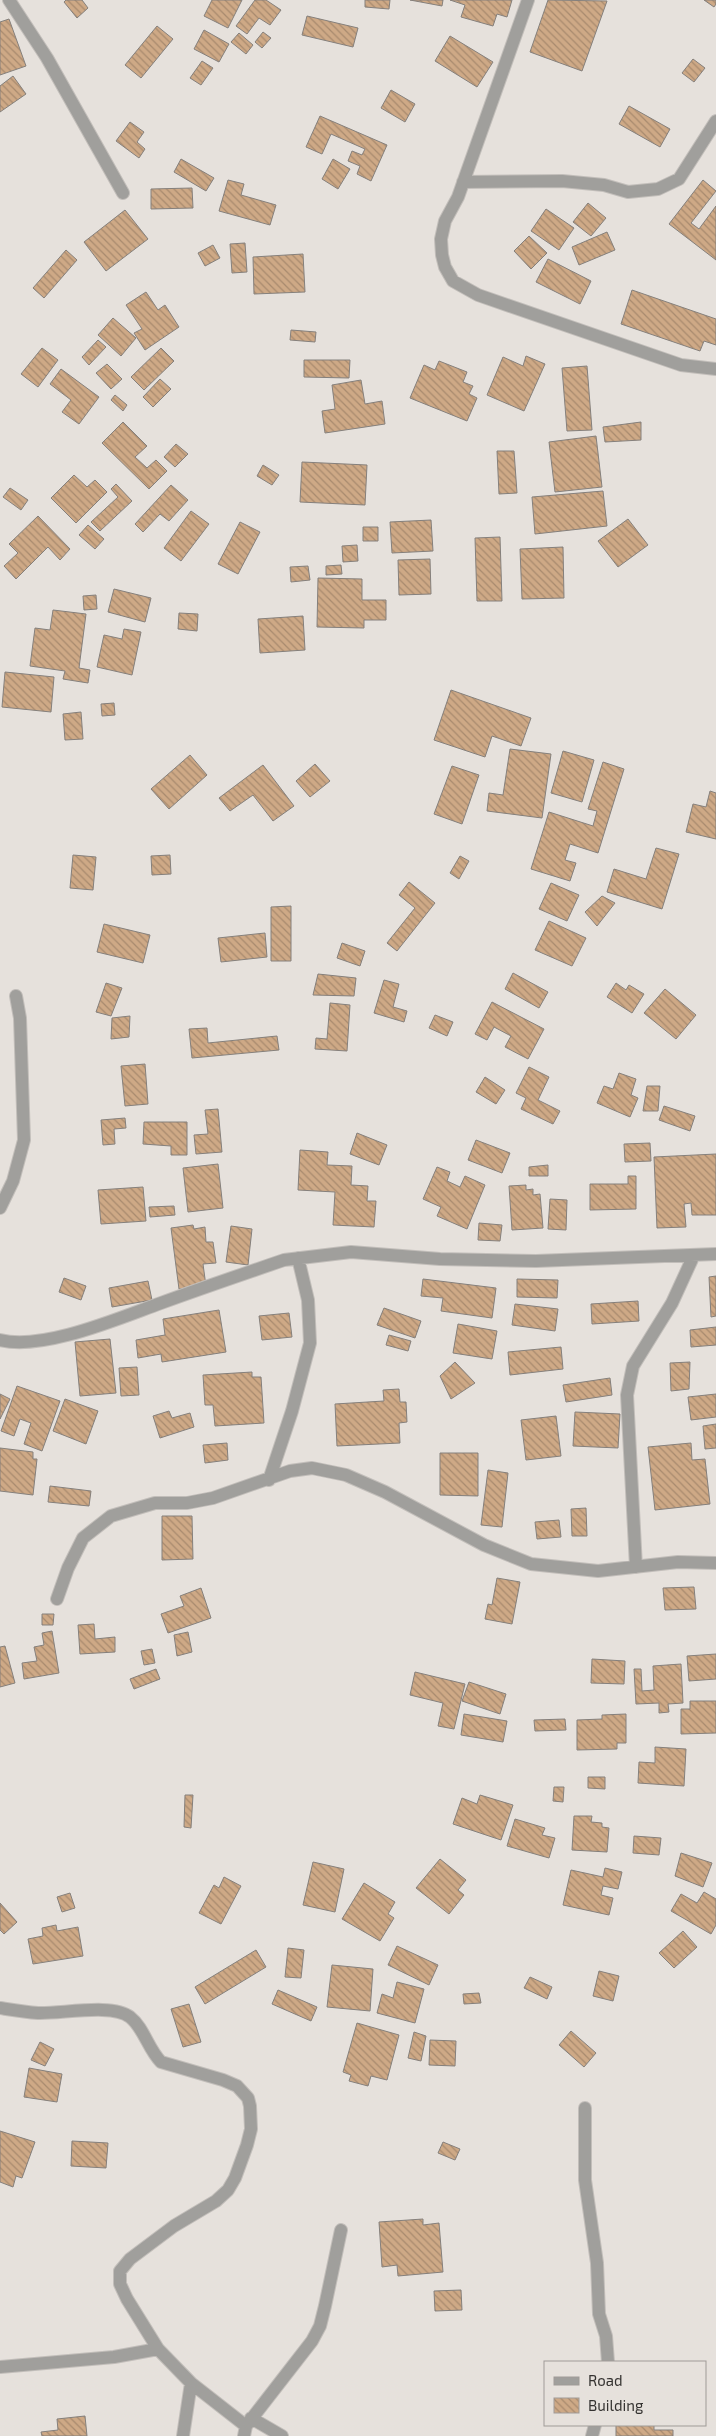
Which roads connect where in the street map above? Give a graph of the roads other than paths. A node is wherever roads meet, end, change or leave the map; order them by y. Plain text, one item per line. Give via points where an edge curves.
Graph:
1 (9, 0) edge
2 (528, 0) edge
3 (716, 121) edge
4 (463, 182) junction
5 (123, 193) dead end
6 (716, 369) edge
7 (16, 996) dead end
8 (0, 1208) edge
9 (716, 1254) edge
10 (694, 1255) junction
11 (298, 1258) junction
12 (0, 1340) edge
13 (269, 1480) junction
14 (716, 1563) edge
15 (636, 1567) junction
16 (57, 1600) dead end
17 (0, 2008) edge
18 (585, 2108) dead end
19 (341, 2230) dead end
20 (158, 2349) junction
21 (608, 2361) edge
22 (0, 2367) edge
23 (191, 2383) junction
24 (247, 2427) edge
25 (183, 2436) edge
26 (282, 2436) edge

1 - 5 street
2 - 4 street
3 - 4 street via 678,179 658,189 628,192 604,185 562,181
4 - 6 street via 445,221 441,239 446,268 453,281 478,295 681,364
7 - 8 street via 20,1018 24,1140 13,1181
9 - 10 street
10 - 11 street via 536,1261 440,1259 351,1252
10 - 15 street via 672,1303 633,1366 627,1396
11 - 12 street via 50,1338
11 - 13 street via 308,1300 310,1343
13 - 15 street via 290,1471 312,1468 346,1475 531,1564 598,1571
13 - 16 street via 213,1498 187,1503 154,1503 111,1516 83,1538
14 - 15 street via 678,1562
17 - 20 street via 39,2013 106,2010 127,2014 160,2062 223,2080 237,2086 248,2098 251,2114 247,2145 228,2190 130,2258 120,2271 122,2291
18 - 21 street via 585,2180 597,2263 599,2314 606,2336
19 - 24 street via 320,2326
20 - 22 street via 114,2357
20 - 23 street
23 - 24 street
23 - 25 street
24 - 26 street

